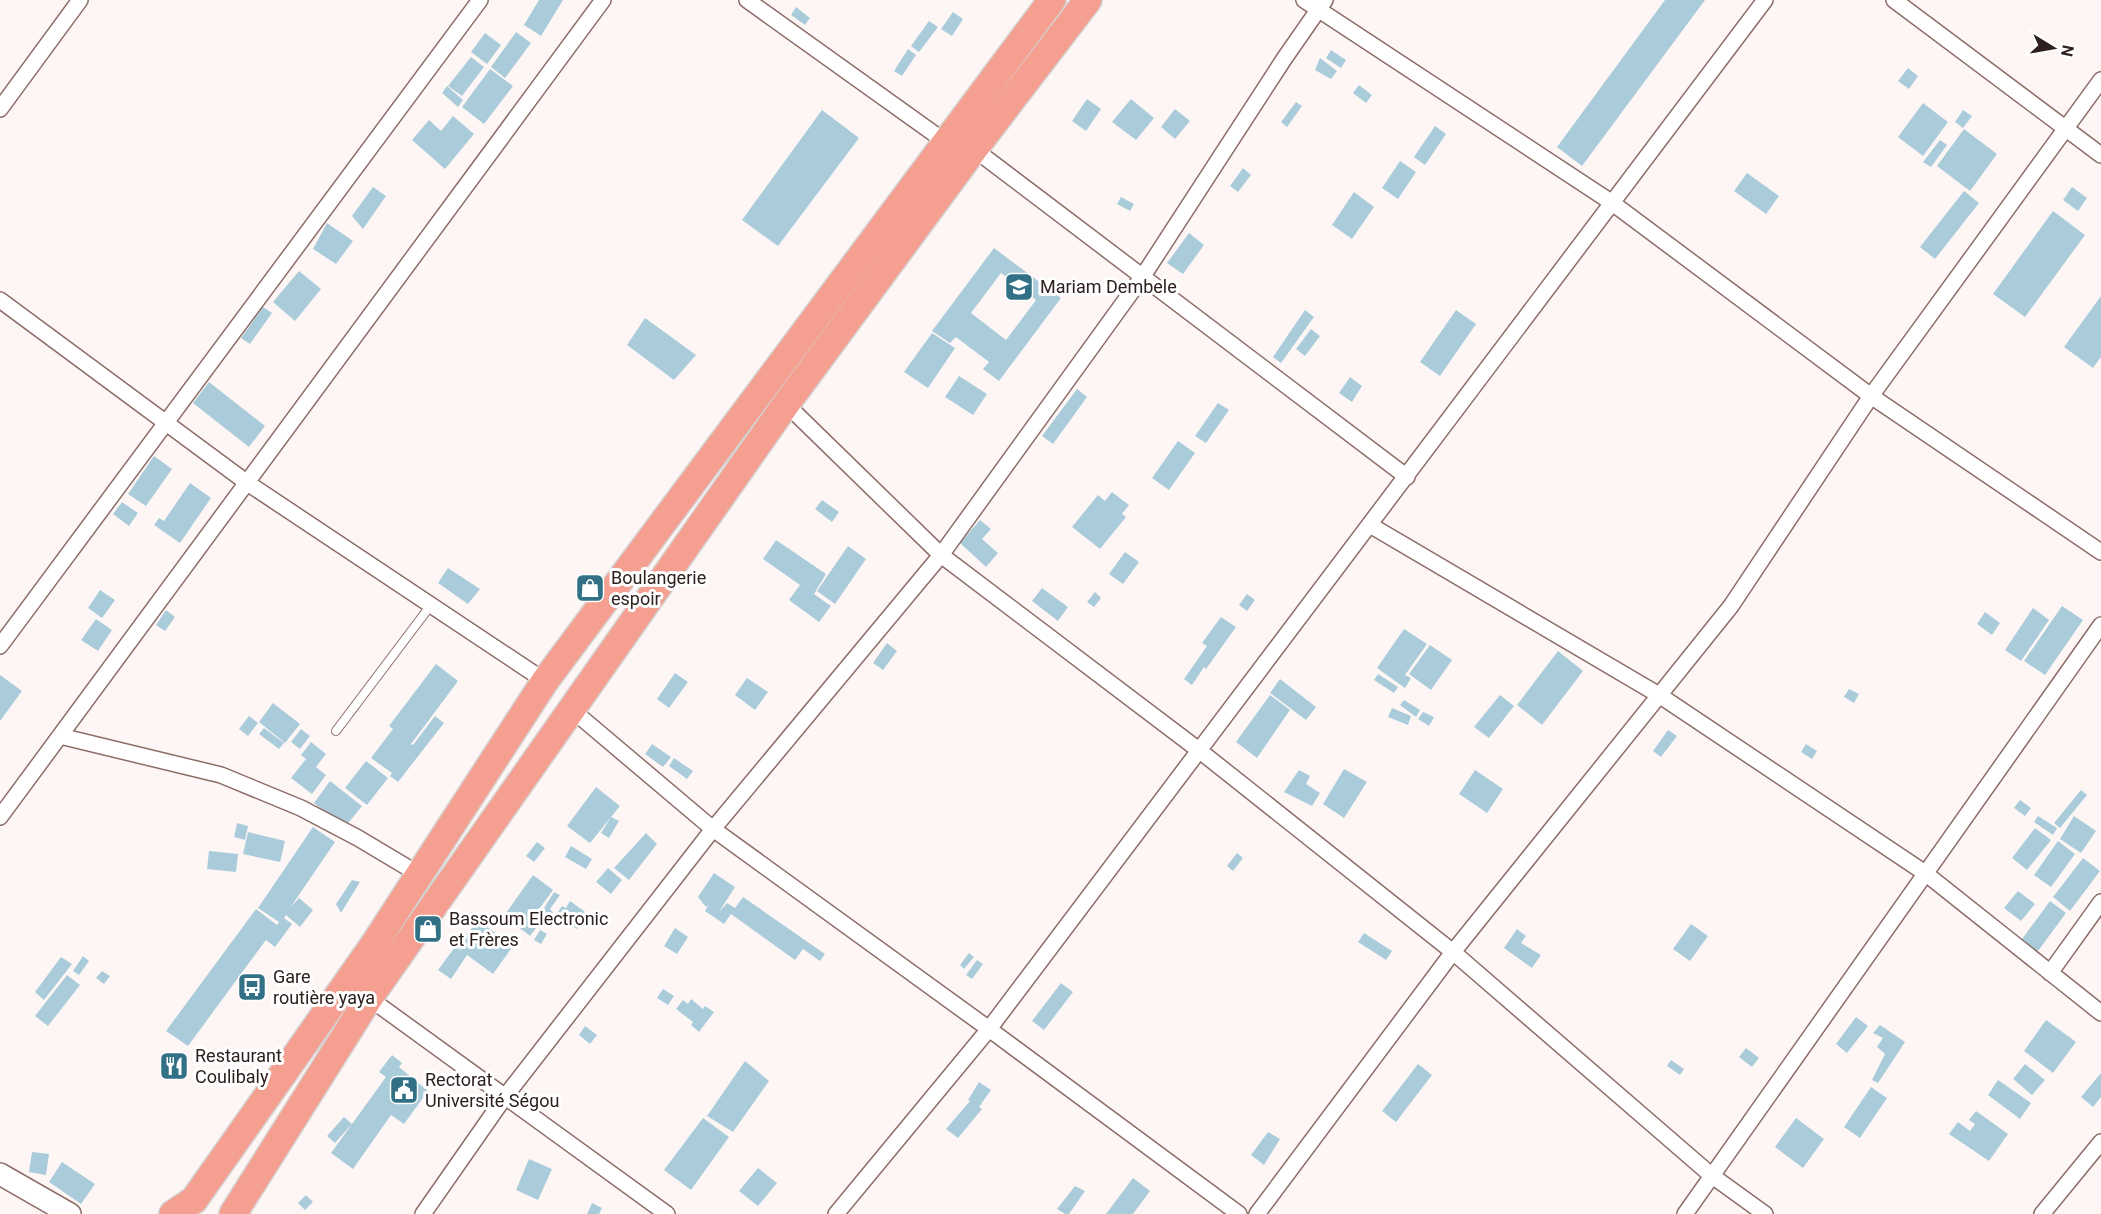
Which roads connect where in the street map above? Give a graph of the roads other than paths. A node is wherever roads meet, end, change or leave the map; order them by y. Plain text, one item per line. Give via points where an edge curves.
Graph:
1 (80, 0) edge
2 (480, 0) edge
3 (603, 0) edge
4 (747, 0) edge
5 (1052, 0) edge
6 (1088, 0) edge
7 (1304, 0) edge
8 (1765, 0) edge
9 (1894, 0) edge
10 (1321, 4) edge
11 (2101, 80) edge
12 (0, 109) edge
13 (2065, 129) junction
14 (947, 143) junction
15 (974, 149) junction
16 (2101, 155) edge
17 (1611, 202) junction
18 (1143, 276) junction
19 (0, 300) edge
20 (1870, 396) junction
21 (786, 404) junction
22 (165, 422) junction
23 (1407, 477) junction
24 (246, 482) junction
25 (1370, 525) junction
26 (2101, 552) edge
27 (941, 555) junction
28 (431, 605) junction
29 (2101, 625) edge
30 (0, 646) edge
31 (545, 681) junction
32 (1659, 695) junction
33 (571, 709) junction
34 (336, 731) dead end
35 (60, 736) junction
36 (1200, 751) junction
37 (0, 817) edge
38 (713, 829) junction
39 (1925, 873) junction
40 (420, 875) junction
41 (2101, 902) edge
42 (1453, 952) junction
43 (2050, 973) junction
44 (369, 998) junction
45 (2101, 1013) edge
46 (989, 1029) junction
47 (504, 1098) junction
48 (2101, 1142) edge
49 (0, 1174) edge
50 (1711, 1175) junction
51 (65, 1213) edge
52 (173, 1214) edge
53 (233, 1214) edge
54 (423, 1214) edge
55 (667, 1214) edge
56 (836, 1214) edge
57 (1239, 1214) edge
58 (1257, 1214) edge
59 (1685, 1214) edge
60 (1765, 1214) edge
61 (2042, 1214) edge

1 - 12 street
2 - 22 street
3 - 24 street
4 - 14 street
5 - 14 highway
6 - 15 highway
7 - 10 street
8 - 17 street
9 - 13 street
10 - 17 street
10 - 18 street
11 - 13 street
13 - 16 street
13 - 20 street
14 - 15 street
14 - 31 highway
15 - 18 street
15 - 21 highway
17 - 20 street
17 - 23 street
18 - 23 street
18 - 27 street
19 - 22 street
20 - 26 street
20 - 32 street via 1731,606
21 - 27 street
21 - 33 highway
22 - 24 street
22 - 30 street
23 - 25 street
24 - 28 street
24 - 35 street
25 - 32 street
25 - 36 street
27 - 36 street
27 - 38 street
28 - 31 street
28 - 34 lane
29 - 39 street
31 - 40 highway
32 - 39 street
32 - 42 street
33 - 38 street
33 - 44 highway
35 - 37 street
35 - 40 street via 221,775 301,808
36 - 42 street
36 - 46 street
38 - 46 street
38 - 47 street
39 - 43 street
39 - 50 street
40 - 52 highway via 194,1200
41 - 43 street
42 - 50 street
42 - 58 street
43 - 45 street
44 - 47 street
44 - 53 highway
46 - 56 street
46 - 57 street
47 - 54 street
47 - 55 street
48 - 61 street
49 - 51 street
50 - 59 street
50 - 60 street

